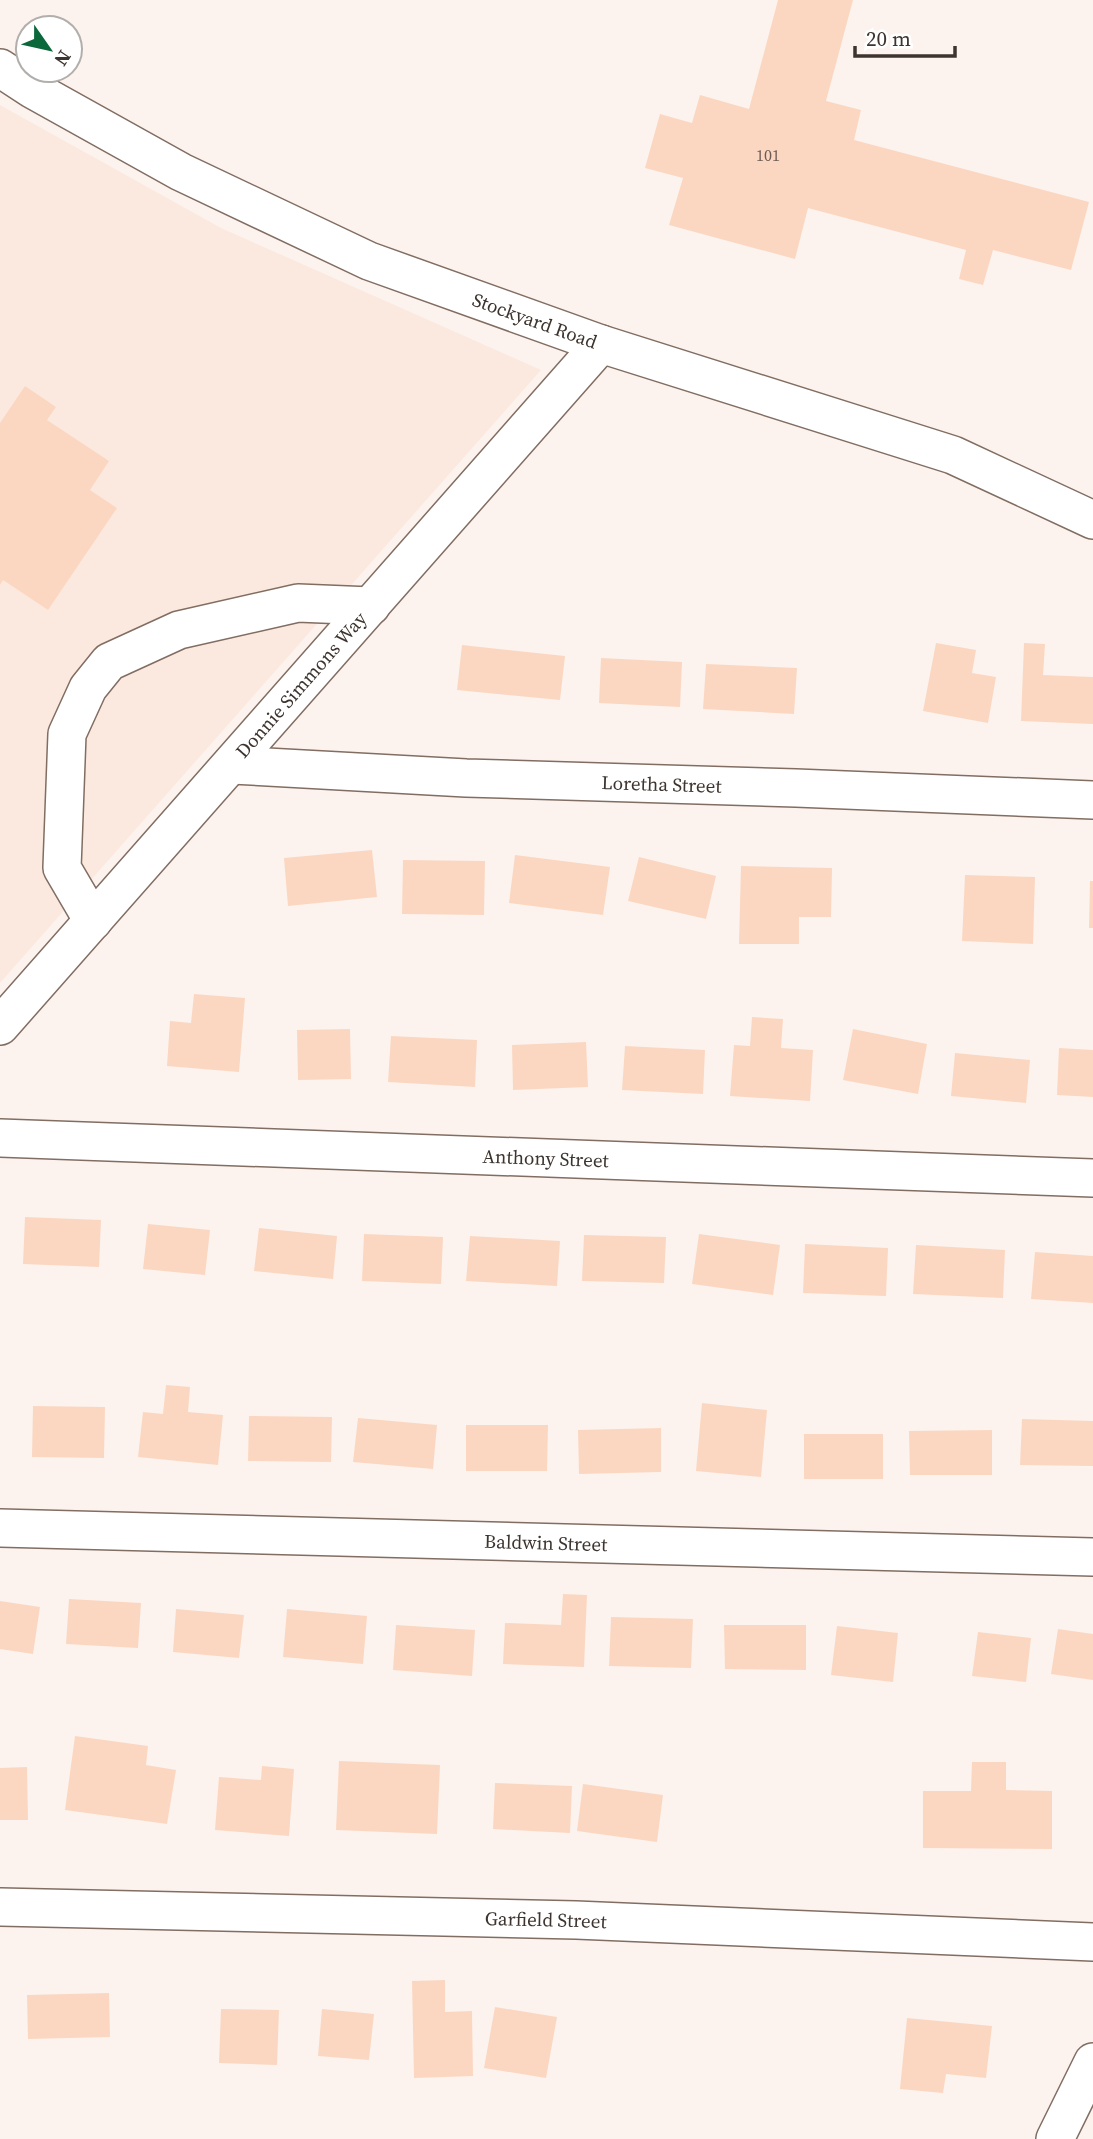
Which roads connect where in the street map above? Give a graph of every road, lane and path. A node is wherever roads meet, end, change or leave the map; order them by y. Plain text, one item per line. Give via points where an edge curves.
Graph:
1 (0, 68) edge
2 (601, 344) junction
3 (1093, 520) edge
4 (371, 606) junction
5 (232, 765) junction
6 (1093, 800) edge
7 (93, 921) junction
8 (0, 1026) edge
9 (0, 1138) edge
10 (1093, 1178) edge
11 (0, 1528) edge
12 (1093, 1557) edge
13 (0, 1907) edge
14 (1093, 1942) edge
15 (1093, 2062) edge
16 (1055, 2139) edge

1 - 2 street, Stockyard Road via 181,172 369,261
2 - 3 street, Stockyard Road via 953,455
2 - 4 street, Donnie Simmons Way
4 - 5 street, Donnie Simmons Way
4 - 7 street via 298,603 179,630 109,662 88,688 67,734 62,868
5 - 6 street, Loretha Street
5 - 7 street, Donnie Simmons Way
7 - 8 street, Donnie Simmons Way
9 - 10 street, Anthony Street
11 - 12 street, Baldwin Street
13 - 14 street, Garfield Street via 576,1920
15 - 16 street

